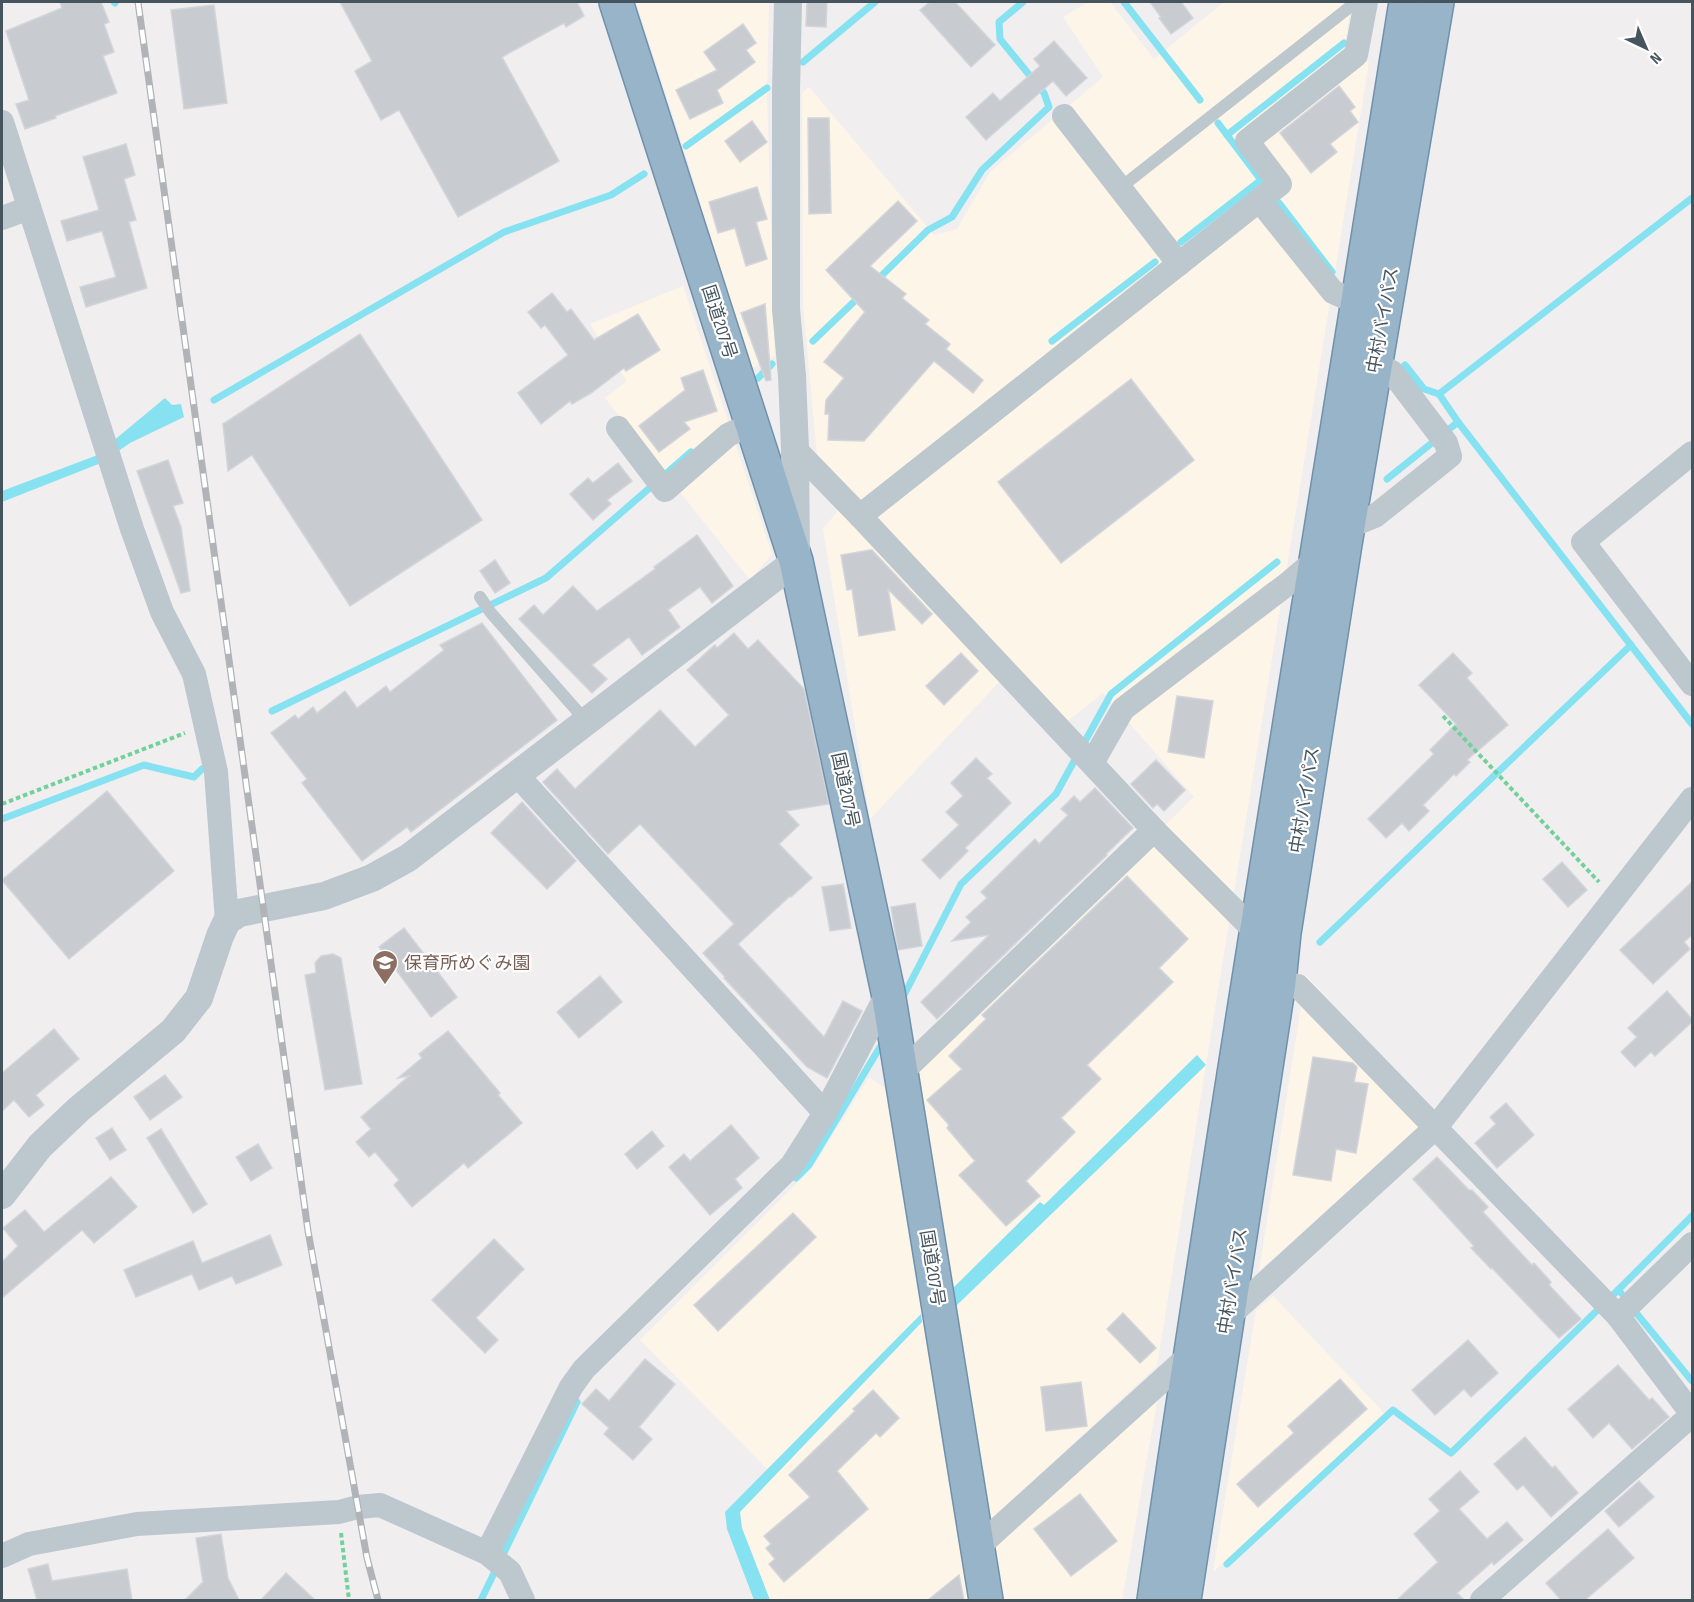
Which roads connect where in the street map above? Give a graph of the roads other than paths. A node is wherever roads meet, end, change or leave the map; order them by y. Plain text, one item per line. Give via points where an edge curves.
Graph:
1 (616, 2) edge
2 (788, 2) edge
3 (1406, 2) edge
4 (1437, 2) edge
5 (1365, 5) edge
6 (1359, 44) junction
7 (1399, 49) junction
8 (1064, 116) dead end
9 (2, 122) edge
10 (1120, 188) junction
11 (1260, 201) junction
12 (29, 208) junction
13 (2, 218) edge
14 (1179, 264) junction
15 (1358, 303) junction
16 (1375, 364) junction
17 (752, 424) junction
18 (618, 428) dead end
19 (795, 449) junction
20 (1692, 453) edge
21 (860, 516) junction
22 (1348, 527) junction
23 (1316, 560) junction
24 (796, 561) junction
25 (480, 597) dead end
26 (1692, 684) edge
27 (586, 721) junction
28 (1084, 754) junction
29 (517, 774) junction
30 (1692, 799) edge
31 (1154, 830) junction
32 (227, 921) junction
33 (1270, 933) junction
34 (1264, 981) junction
35 (888, 992) junction
36 (900, 1074) junction
37 (825, 1113) junction
38 (1436, 1127) junction
39 (2, 1195) edge
40 (1692, 1244) edge
41 (1618, 1316) junction
42 (1228, 1317) junction
43 (1190, 1355) junction
44 (1692, 1414) edge
45 (978, 1547) junction
46 (2, 1556) edge
47 (495, 1559) junction
48 (523, 1600) edge
49 (986, 1600) edge
50 (1154, 1600) edge
51 (1184, 1600) edge
52 (1482, 1600) edge

1 - 17 highway, 国道207号
2 - 19 street via 786,309
3 - 7 highway, 中村バイパス
4 - 16 highway, 中村バイパス
5 - 6 street
5 - 10 lane via 1351,6
6 - 7 street
6 - 11 street via 1356,55 1247,141 1280,184
7 - 15 highway, 中村バイパス
8 - 10 street
9 - 12 street
10 - 14 street
11 - 14 street
11 - 15 street via 1333,292
12 - 13 street
12 - 32 street via 132,529 162,612 194,674 216,772
14 - 21 street
15 - 23 highway, 中村バイパス
16 - 22 highway, 中村バイパス
16 - 22 street via 1392,372 1446,443 1450,456 1374,516
17 - 18 street via 728,435 665,490
17 - 24 highway, 国道207号
19 - 21 street
19 - 24 street
20 - 26 street via 1583,542
21 - 28 street
22 - 33 highway, 中村バイパス
23 - 28 street via 1124,709
23 - 33 highway, 中村バイパス
24 - 27 street
24 - 35 highway, 国道207号
25 - 27 lane
27 - 29 street
28 - 31 street
29 - 32 street via 408,858 372,878 324,896 239,913
29 - 37 street
30 - 38 street
31 - 33 street
31 - 36 street
32 - 39 street via 199,998 173,1031 40,1146
33 - 34 highway, 中村バイパス
34 - 38 street via 1298,986
34 - 42 highway, 中村バイパス
34 - 43 highway, 中村バイパス
35 - 36 highway, 国道207号
35 - 37 street
36 - 45 highway, 国道207号
37 - 47 street via 792,1165 584,1369 571,1387
38 - 41 street
38 - 42 street
40 - 41 street
41 - 44 street
42 - 51 highway, 中村バイパス
43 - 45 street
43 - 50 highway, 中村バイパス
44 - 52 street
45 - 49 highway, 国道207号
46 - 47 street via 29,1544 137,1524 339,1512 380,1505
47 - 48 street via 510,1572

